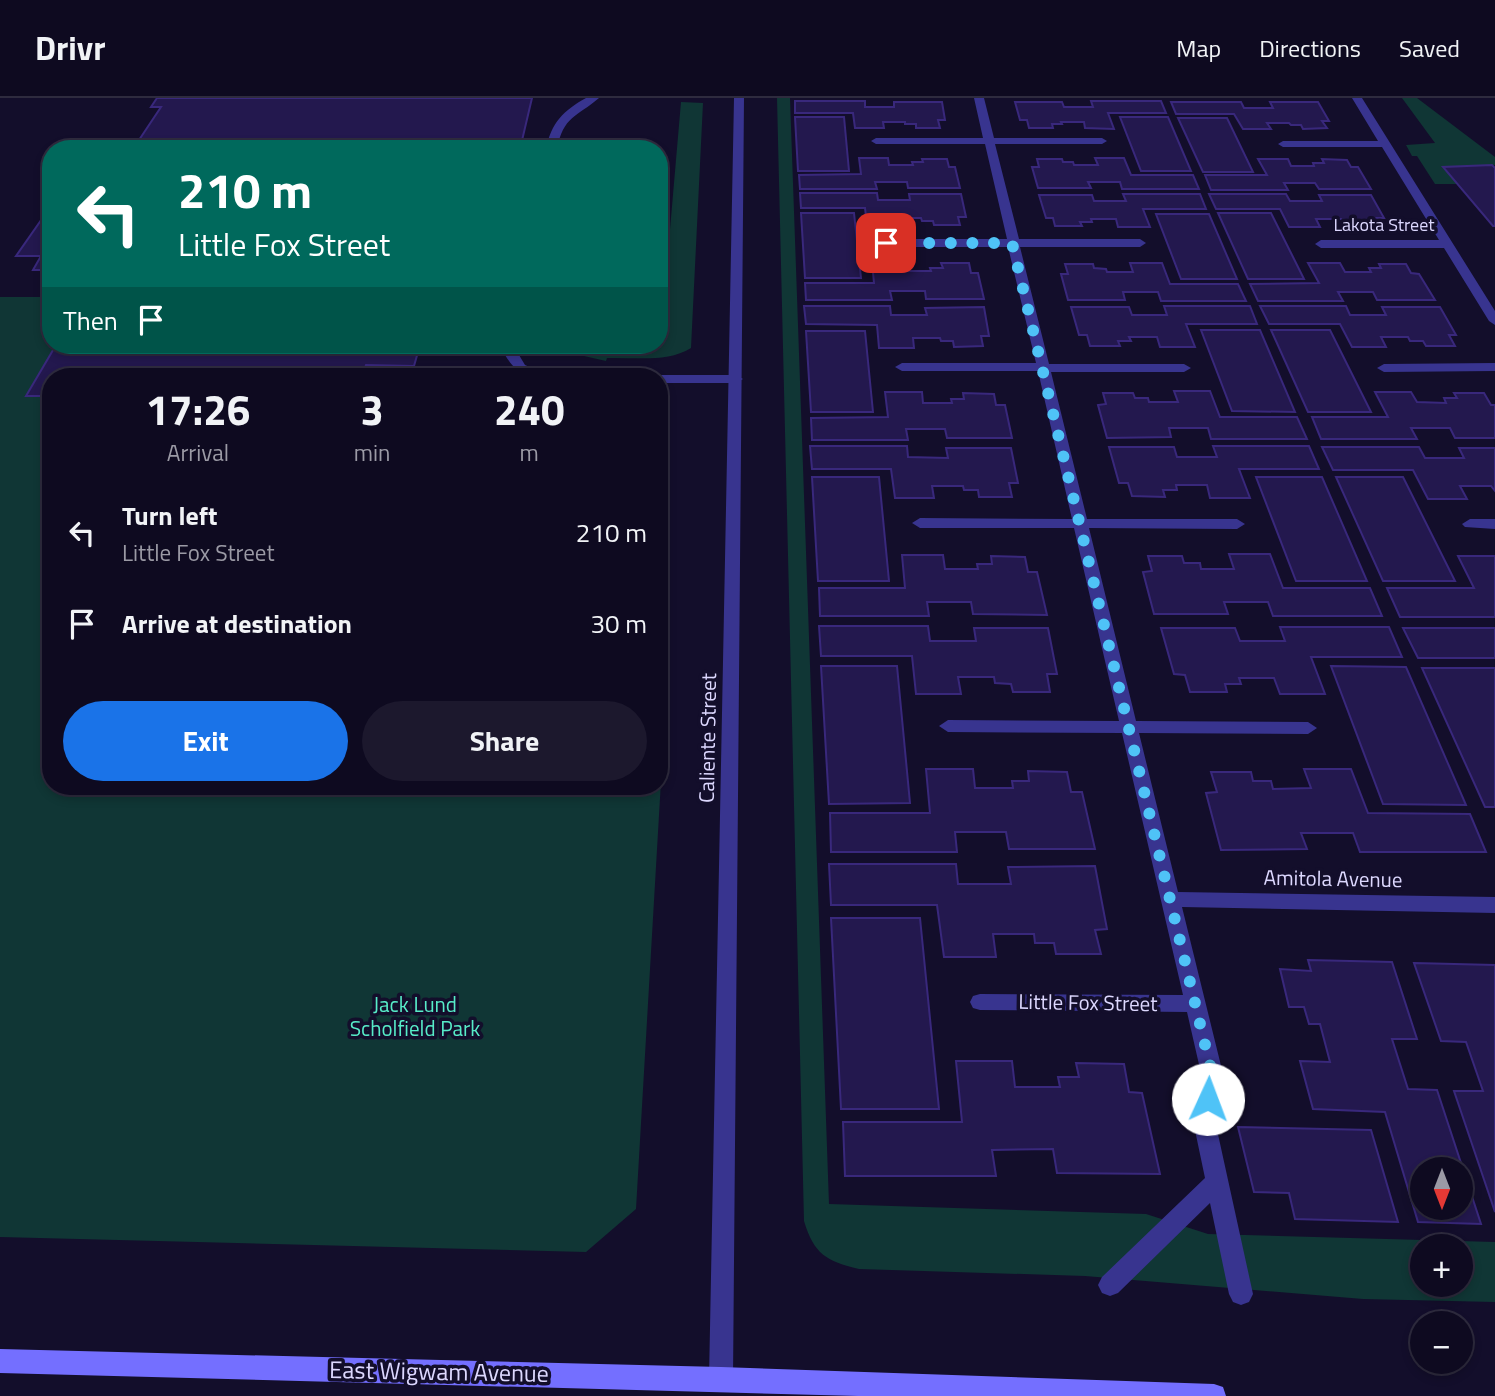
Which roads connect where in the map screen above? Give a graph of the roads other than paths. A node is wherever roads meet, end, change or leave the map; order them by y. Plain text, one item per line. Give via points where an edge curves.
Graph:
1 (594, 98) edge
2 (739, 98) edge
3 (979, 98) edge
4 (1357, 98) edge
5 (553, 140) edge
6 (876, 141) dead end
7 (987, 141) junction
8 (1102, 141) dead end
9 (1283, 144) dead end
10 (1383, 144) junction
11 (886, 243) dead end
12 (1012, 243) junction
13 (1140, 243) dead end
14 (1321, 244) dead end
15 (1446, 244) junction
16 (1495, 321) edge
17 (902, 366) dead end
18 (1042, 367) junction
19 (1184, 368) dead end
20 (1384, 368) dead end
21 (1495, 368) edge
22 (668, 379) edge
23 (736, 379) junction
24 (920, 523) dead end
25 (1080, 524) junction
26 (1237, 524) dead end
27 (1470, 524) dead end
28 (1495, 524) edge
29 (948, 726) dead end
30 (1129, 727) junction
31 (1308, 728) dead end
32 (1171, 899) junction
33 (1495, 905) edge
34 (979, 1002) dead end
35 (1196, 1004) junction
36 (1217, 1182) junction
37 (1110, 1285) dead end
38 (1241, 1294) dead end
39 (0, 1361) edge
40 (721, 1380) junction
41 (1214, 1396) edge

1 - 5 street via 574,108 555,127
2 - 23 street, Caliente Street
3 - 7 street
4 - 10 street, Lakota Street
6 - 7 street
7 - 8 street
7 - 12 street
9 - 10 street
10 - 15 street, Lakota Street
11 - 12 street
12 - 13 street
12 - 18 street
14 - 15 street, Lakota Street
15 - 16 street, Lakota Street
17 - 18 street
18 - 19 street
18 - 25 street
20 - 21 street
22 - 23 street
23 - 40 street, Caliente Street
24 - 25 street
25 - 26 street
25 - 30 street
27 - 28 street
29 - 30 street
30 - 31 street
30 - 32 street
32 - 33 street, Amitola Avenue
32 - 35 street
34 - 35 street, Little Fox Street
35 - 36 street via 1214,1082 1203,1116
36 - 37 street
36 - 38 street
39 - 40 main road, East Wigwam Avenue
40 - 41 main road, East Wigwam Avenue

